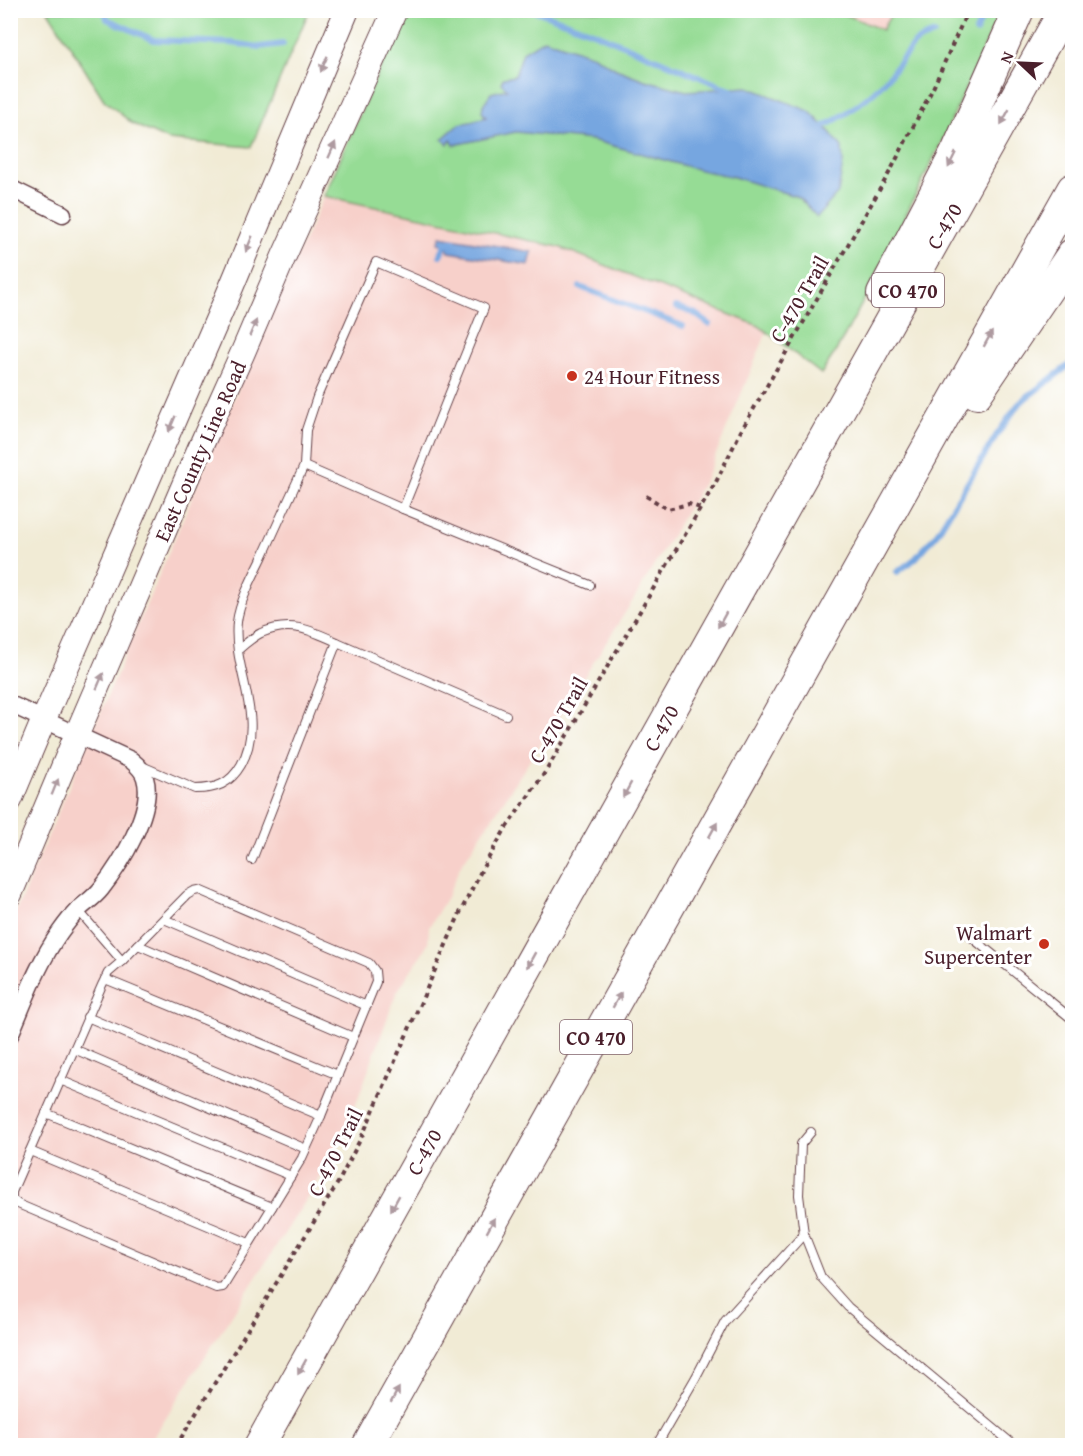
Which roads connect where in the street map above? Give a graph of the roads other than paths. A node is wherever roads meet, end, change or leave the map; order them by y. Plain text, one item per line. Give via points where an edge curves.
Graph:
1 (347, 10) edge
2 (395, 10) edge
3 (1019, 10) edge
4 (1064, 10) edge
5 (10, 188) edge
6 (1072, 189) edge
7 (63, 214) dead end
8 (1072, 254) edge
9 (304, 466) junction
10 (403, 509) junction
11 (751, 569) junction
12 (590, 585) dead end
13 (826, 628) junction
14 (337, 642) junction
15 (238, 650) junction
16 (10, 704) edge
17 (506, 715) dead end
18 (44, 719) junction
19 (77, 734) junction
20 (136, 764) junction
21 (10, 800) edge
22 (252, 860) dead end
23 (10, 894) edge
24 (78, 910) junction
25 (164, 919) junction
26 (970, 936) dead end
27 (138, 945) junction
28 (122, 961) junction
29 (105, 979) junction
30 (367, 1006) junction
31 (87, 1017) junction
32 (1072, 1019) edge
33 (10, 1035) edge
34 (353, 1037) junction
35 (74, 1049) junction
36 (338, 1075) junction
37 (60, 1080) junction
38 (46, 1113) junction
39 (321, 1116) junction
40 (812, 1132) dead end
41 (306, 1149) junction
42 (30, 1151) junction
43 (291, 1176) junction
44 (272, 1207) junction
45 (804, 1234) junction
46 (249, 1243) junction
47 (259, 1446) edge
48 (366, 1446) edge
49 (656, 1446) edge
50 (1015, 1446) edge

1 -> 18 main road, East County Line Road
19 -> 2 main road, East County Line Road
3 -> 11 highway via 927,210 779,482
4 -> 11 highway, C-470 / CO 470
5 - 7 street
13 -> 6 highway, CO 470
8 - 13 highway via 961,419 870,572
9 - 10 lane
9 - 10 lane via 306,429 317,397 376,262 484,308
9 - 15 lane via 246,591 237,621
10 - 12 lane
11 -> 47 highway, C-470 / CO 470
48 -> 13 highway, CO 470
14 - 15 lane via 311,630 280,627 260,633
14 - 17 lane
14 - 22 lane
15 - 20 lane via 251,724 246,756 232,777 213,788 195,789
16 - 18 street
18 - 19 street
18 - 21 main road, East County Line Road
19 - 20 street
23 -> 19 main road, East County Line Road
20 - 24 street via 145,777 146,787 139,823 110,876
24 - 28 lane
24 - 33 street via 42,961
25 - 27 lane
25 - 30 lane
25 - 30 lane via 187,895 199,890 369,963 376,982
26 - 32 lane
27 - 28 lane
27 - 34 lane
28 - 29 lane
29 - 31 lane
29 - 36 lane
30 - 34 lane
31 - 35 lane
31 - 39 lane
34 - 36 lane
35 - 37 lane
35 - 41 lane
36 - 39 lane
37 - 38 lane
37 - 43 lane
38 - 42 lane
38 - 44 lane
39 - 41 lane
40 - 45 lane via 801,1144 799,1195
41 - 43 lane
42 - 46 lane
42 - 46 lane via 12,1192 12,1199 18,1204 209,1286 223,1287
43 - 44 lane
44 - 46 lane
45 - 49 lane via 725,1321
45 - 50 lane via 821,1277 848,1307

